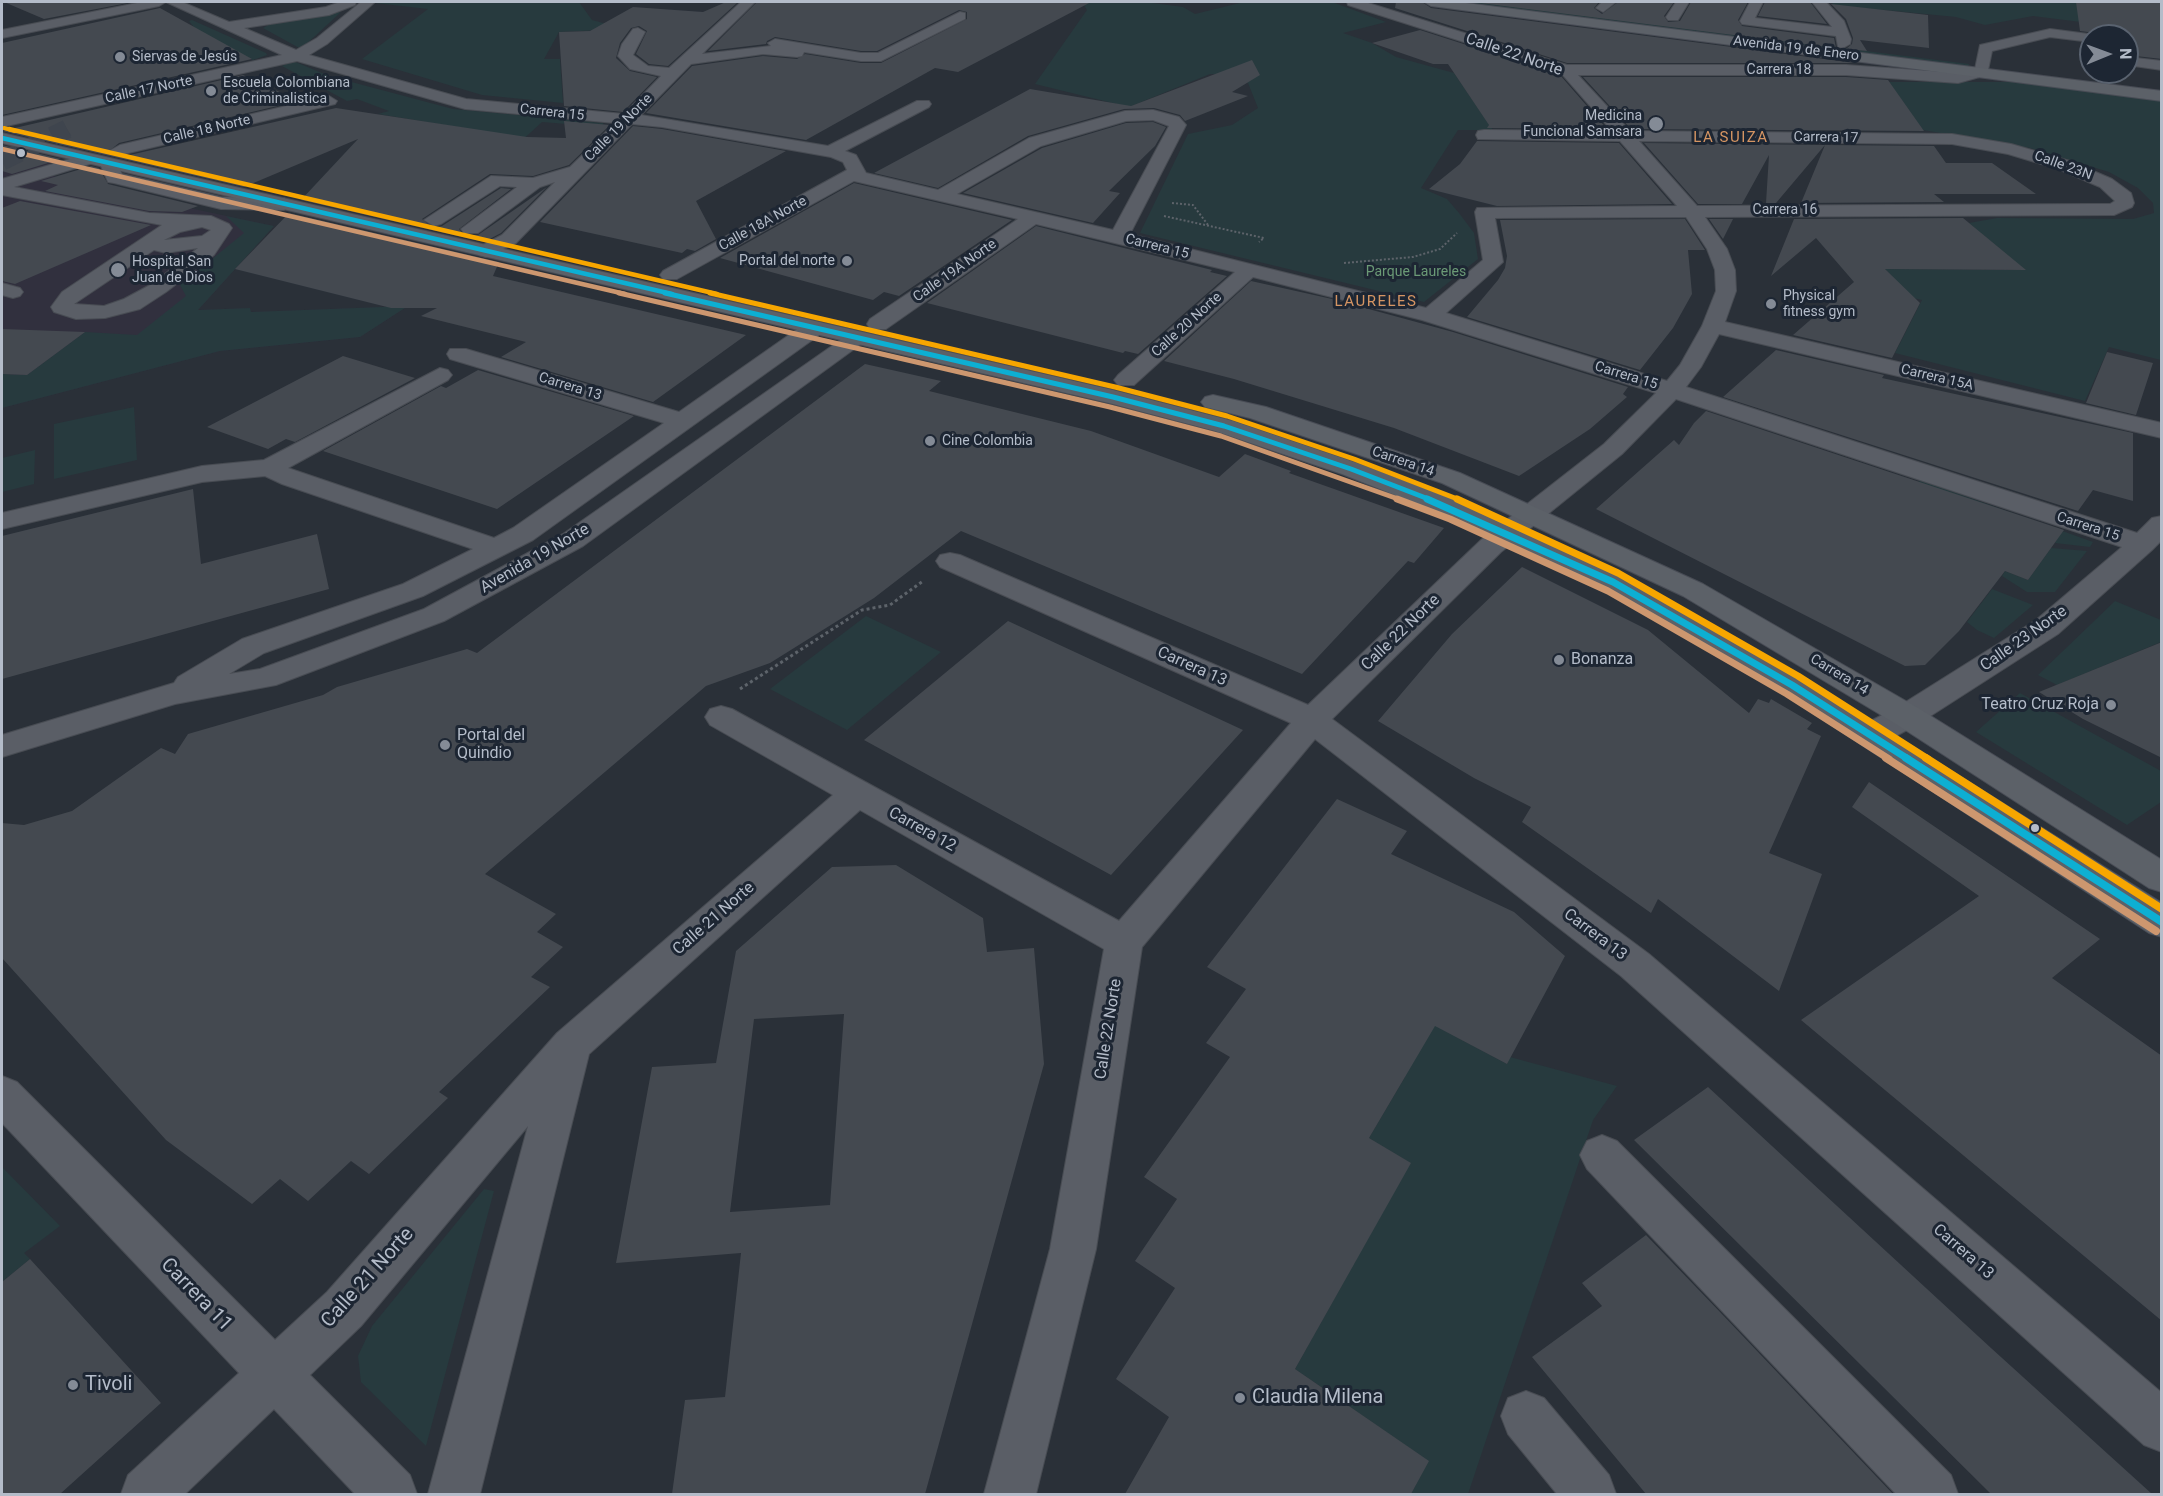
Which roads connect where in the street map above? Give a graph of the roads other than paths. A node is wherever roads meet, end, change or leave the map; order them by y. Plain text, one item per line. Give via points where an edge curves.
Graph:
1 (159, 2) edge
2 (172, 2) edge
3 (306, 2) edge
4 (320, 2) edge
5 (350, 2) edge
6 (369, 2) edge
7 (748, 2) edge
8 (1353, 2) edge
9 (1431, 2) edge
10 (1495, 2) edge
11 (1682, 2) edge
12 (1756, 2) edge
13 (1819, 2) edge
14 (960, 16) dead end
15 (1673, 17) dead end
16 (224, 19) junction
17 (638, 32) dead end
18 (2, 34) edge
19 (831, 36) dead end
20 (2079, 37) edge
21 (1842, 39) junction
22 (776, 43) junction
23 (1998, 45) junction
24 (2044, 51) dead end
25 (297, 56) junction
26 (690, 57) junction
27 (856, 60) dead end
28 (2139, 63) edge
29 (262, 65) junction
30 (2162, 66) edge
31 (1983, 68) junction
32 (1566, 70) junction
33 (673, 73) junction
34 (281, 75) dead end
35 (2162, 86) edge
36 (310, 90) dead end
37 (2162, 96) edge
38 (923, 104) dead end
39 (628, 119) junction
40 (2, 122) edge
41 (1484, 135) dead end
42 (1628, 136) junction
43 (2, 138) edge
44 (1952, 139) joint
45 (830, 152) junction
46 (103, 159) junction
47 (578, 170) junction
48 (855, 173) junction
49 (534, 183) junction
50 (8, 191) edge
51 (940, 196) junction
52 (284, 204) joint
53 (2087, 210) joint
54 (1692, 211) junction
55 (1032, 218) junction
56 (434, 219) junction
57 (471, 229) junction
58 (155, 230) junction
59 (216, 237) junction
60 (1119, 237) junction
61 (509, 239) junction
62 (486, 251) junction
63 (1249, 270) junction
64 (670, 275) junction
65 (1430, 315) junction
66 (1713, 326) junction
67 (814, 328) junction
68 (868, 331) junction
69 (458, 354) dead end
70 (440, 375) dead end
71 (1125, 380) junction
72 (1672, 390) junction
73 (683, 421) junction
74 (2162, 430) edge
75 (269, 468) junction
76 (2, 521) edge
77 (1518, 523) junction
78 (2152, 534) edge
79 (498, 548) junction
80 (950, 561) road end
81 (172, 694) junction
82 (1907, 716) junction
83 (721, 717) road end
84 (1312, 720) junction
85 (1871, 735) junction
86 (2, 746) edge
87 (857, 793) junction
88 (2162, 878) edge
89 (2162, 922) edge
90 (1124, 942) junction
91 (571, 1045) junction
92 (2, 1095) edge
93 (1602, 1155) dead end
94 (274, 1374) junction
95 (1526, 1416) dead end
96 (2162, 1426) edge
97 (147, 1494) edge
98 (391, 1494) edge
99 (454, 1494) edge
100 (1010, 1494) edge
101 (1590, 1494) edge
102 (1932, 1494) edge

1 - 18 street
2 - 16 street, Carrera 15
3 - 16 street
4 - 16 street via 286,15
5 - 16 street via 329,11
6 - 25 street
7 - 26 street, Calle 19 Norte
8 - 32 street, Calle 22 Norte
9 - 31 main road, Avenida 19 de Enero
10 - 21 main road, Avenida 19 de Enero
11 - 15 street
12 - 21 street via 1747,21
13 - 21 street via 1837,21
14 - 22 street via 881,57
16 - 25 street, Carrera 15
17 - 33 street via 625,56 646,70
19 - 22 street
20 - 23 street via 2050,33
21 - 31 main road, Avenida 19 de Enero
22 - 26 street
23 - 24 street
23 - 31 street via 1985,48
25 - 29 street, Calle 17 Norte
25 - 39 street, Carrera 15 via 465,104
26 - 27 street via 773,50
26 - 33 street, Calle 19 Norte
28 - 30 street
29 - 34 street
29 - 40 street, Calle 17 Norte
31 - 32 street, Carrera 18 via 1958,78 1846,70
31 - 35 main road, Avenida 19 de Enero
31 - 37 main road, Avenida 19 de Enero
32 - 42 street, Calle 22 Norte
33 - 39 street, Calle 19 Norte
36 - 46 street, Calle 18 Norte via 329,101
38 - 45 street
39 - 45 street, Carrera 15
39 - 47 street, Calle 19 Norte
40 - 46 main road, Carrera 14
41 - 42 street, Carrera 17
42 - 44 street, Carrera 17
42 - 54 street, Calle 22 Norte
43 - 46 main road, Carrera 14
44 - 53 street, Calle 23N via 2011,149 2064,165 2106,183 2124,197 2125,203 2114,209
45 - 48 street, Carrera 15 via 850,159
46 - 50 street, Calle 18 Norte
46 - 52 street via 114,178 221,203
46 - 56 main road, Carrera 14
47 - 49 street
47 - 61 street, Calle 19 Norte
48 - 51 street, Carrera 15
48 - 64 street, Calle 18A Norte
49 - 56 street via 497,180
49 - 57 street
50 - 58 street via 75,205
51 - 55 street, Carrera 15
51 - 60 street via 1035,142 1125,116 1153,115 1173,120 1178,125
52 - 62 main road, Carrera 14
53 - 54 street, Carrera 16
54 - 65 street, Carrera 16 via 1485,216 1493,262
54 - 66 street, Calle 22 Norte via 1717,249 1725,270 1726,291
55 - 60 street, Carrera 15
55 - 68 street, Calle 19A Norte
56 - 57 main road, Carrera 14
57 - 61 main road, Carrera 14
58 - 59 street via 166,247
58 - 59 street via 211,222 222,228
58 - 59 street via 69,296 62,307 76,313 105,312 132,304 207,251
60 - 63 street, Carrera 15
61 - 62 street, Calle 19 Norte
61 - 64 main road, Carrera 14
62 - 67 main road, Carrera 14
63 - 65 street, Carrera 15
63 - 71 street, Calle 20 Norte
64 - 68 main road, Carrera 14
65 - 72 street, Carrera 15
66 - 72 street, Calle 22 Norte
66 - 74 street, Carrera 15A
67 - 68 main road, Carrera 14
67 - 73 street, Avenida 19 Norte
68 - 71 main road, Carrera 14
68 - 77 main road, Carrera 14 via 1224,426
68 - 81 street, Avenida 19 Norte via 573,540 481,591 434,615 265,678
69 - 73 street, Carrera 13
70 - 75 street
71 - 77 main road, Carrera 14 via 1257,412 1451,478
72 - 77 street, Calle 22 Norte via 1614,449
72 - 78 street, Carrera 15
73 - 79 street, Avenida 19 Norte
75 - 76 street via 202,474
75 - 79 street via 291,479
77 - 82 main road, Carrera 14 via 1693,590
77 - 84 street, Calle 22 Norte
77 - 85 main road, Carrera 14
78 - 82 street, Calle 23 Norte via 2047,627
79 - 81 street, Avenida 19 Norte via 412,590 253,646
80 - 84 street, Carrera 13
81 - 86 street, Avenida 19 Norte
82 - 85 street, Calle 23 Norte
82 - 88 main road, Carrera 14
83 - 87 street, Carrera 12
84 - 90 street, Calle 22 Norte
84 - 96 street, Carrera 13 via 1635,965
85 - 89 main road, Carrera 14
87 - 90 street, Carrera 12
87 - 91 street, Calle 21 Norte
90 - 100 street, Calle 22 Norte via 1073,1249
91 - 94 street, Calle 21 Norte via 344,1309
91 - 99 street
92 - 94 street, Carrera 11
93 - 102 street
94 - 97 street, Calle 21 Norte
94 - 98 street, Carrera 11
95 - 101 street

